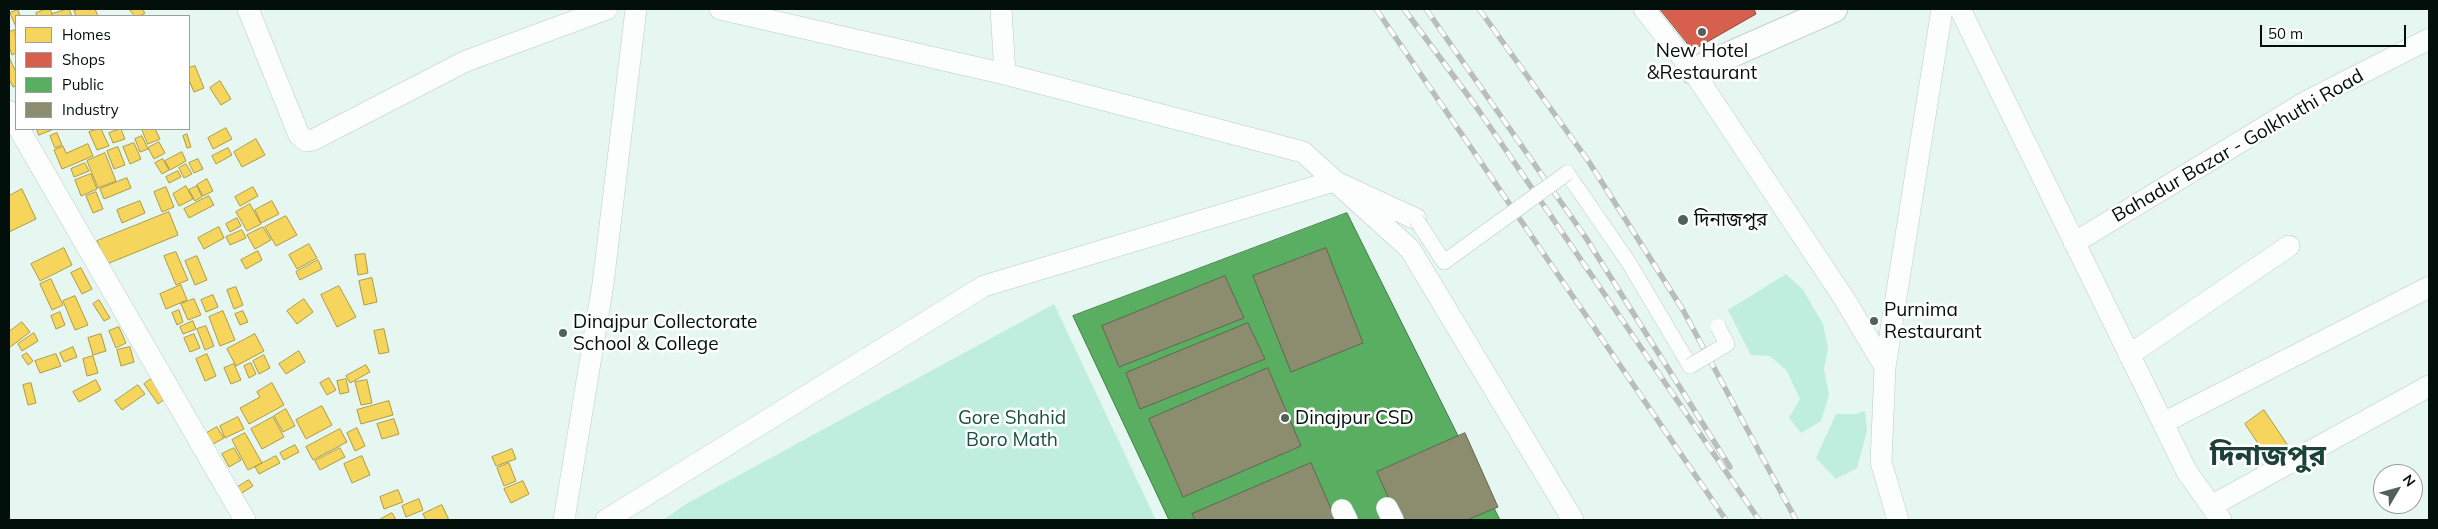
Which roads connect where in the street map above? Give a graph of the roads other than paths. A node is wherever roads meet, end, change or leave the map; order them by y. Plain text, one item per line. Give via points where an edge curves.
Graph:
1 (248, 9) edge
2 (607, 9) edge
3 (636, 9) edge
4 (720, 9) edge
5 (1001, 9) edge
6 (1644, 9) edge
7 (1834, 9) edge
8 (1942, 9) edge
9 (1960, 9) edge
10 (2429, 39) edge
11 (1692, 71) junction
12 (1005, 74) junction
13 (9, 111) edge
14 (15, 122) edge
15 (20, 130) edge
16 (1334, 181) junction
17 (1416, 219) joint
18 (2074, 243) junction
19 (2289, 246) dead end
20 (2429, 287) edge
21 (1718, 327) dead end
22 (2129, 355) junction
23 (1885, 366) junction
24 (2429, 386) edge
25 (2163, 423) junction
26 (2216, 513) edge
27 (245, 520) edge
28 (564, 520) edge
29 (606, 520) edge
30 (1573, 520) edge
31 (1898, 520) edge

1 - 2 street via 299,135 306,142 466,61
3 - 28 street via 603,284
4 - 12 street
5 - 12 street
6 - 11 street
7 - 11 street
8 - 23 street
9 - 18 street
10 - 18 street, Bahadur Bazar - Golkhuthi Road via 2309,100
11 - 23 street via 1845,300
12 - 16 street via 1302,152
13 - 14 street
15 - 27 street
16 - 17 street
16 - 29 street via 984,286
16 - 30 street via 1410,249
17 - 21 street, bridge via 1444,262 1567,174 1629,263 1690,366 1727,344
18 - 22 street
19 - 22 street
20 - 25 street
22 - 25 street
23 - 31 street via 1881,462
24 - 26 street
25 - 26 street via 2186,472

